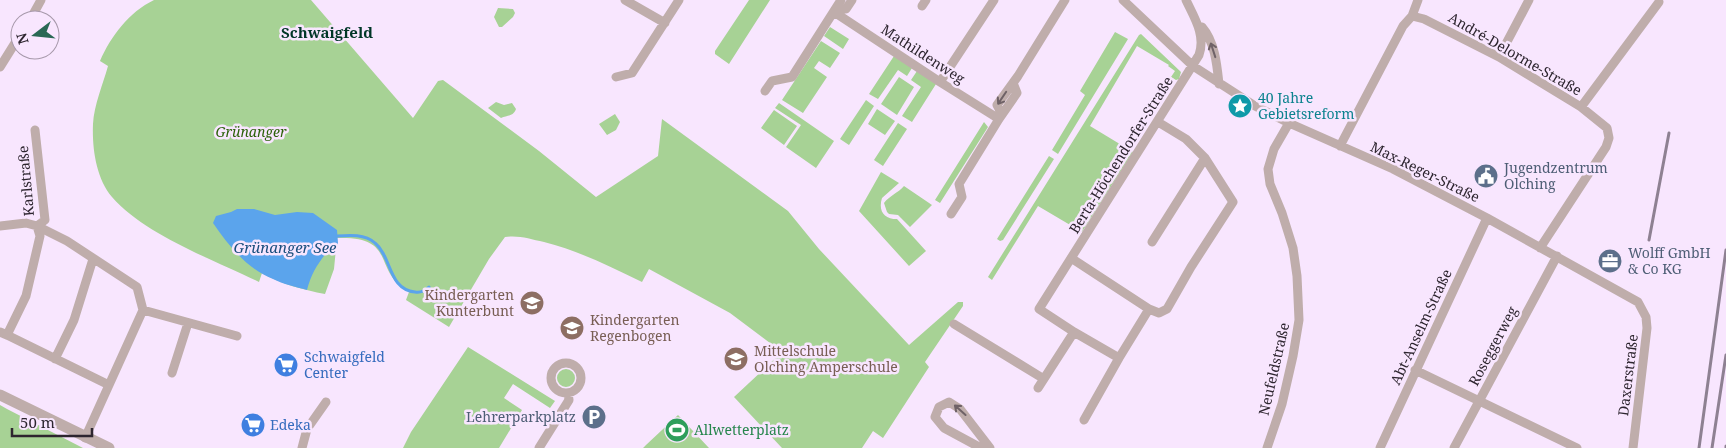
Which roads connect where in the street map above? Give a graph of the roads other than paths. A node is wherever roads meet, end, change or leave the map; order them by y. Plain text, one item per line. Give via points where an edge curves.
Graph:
1 (625, 0) edge
2 (678, 0) edge
3 (841, 0) edge
4 (852, 0) edge
5 (994, 0) edge
6 (1065, 0) edge
7 (1123, 0) edge
8 (1188, 0) edge
9 (1418, 0) edge
10 (1529, 0) edge
11 (1659, 2) dead end
12 (835, 10) junction
13 (1412, 16) junction
14 (1196, 19) junction
15 (665, 23) junction
16 (10, 51) edge
17 (1498, 58) junction
18 (1193, 66) junction
19 (0, 67) edge
20 (616, 77) dead end
21 (940, 82) junction
22 (1220, 84) junction
23 (766, 91) dead end
24 (1581, 108) junction
25 (1000, 116) junction
26 (1158, 122) junction
27 (1288, 123) junction
28 (35, 130) dead end
29 (1340, 146) junction
30 (1205, 158) junction
31 (951, 214) dead end
32 (1488, 218) junction
33 (0, 226) edge
34 (37, 226) junction
35 (1152, 242) dead end
36 (1540, 248) junction
37 (1557, 256) junction
38 (1071, 258) junction
39 (93, 259) junction
40 (1641, 307) joint
41 (1149, 309) junction
42 (143, 310) junction
43 (188, 323) junction
44 (954, 324) dead end
45 (1074, 332) junction
46 (4, 334) edge
47 (237, 336) dead end
48 (1119, 358) junction
49 (55, 359) junction
50 (1415, 370) junction
51 (172, 373) dead end
52 (1044, 379) junction
53 (109, 385) junction
54 (1038, 388) dead end
55 (568, 393) dead end
56 (0, 395) edge
57 (1480, 401) junction
58 (326, 402) dead end
59 (1084, 420) dead end
60 (86, 438) junction
61 (108, 448) edge
62 (302, 448) edge
63 (539, 448) edge
64 (981, 448) edge
65 (990, 448) edge
66 (1267, 448) edge
67 (1380, 448) edge
68 (1454, 448) edge
69 (1577, 448) edge
70 (1633, 448) edge

1 - 15 street
2 - 15 street
3 - 12 street
4 - 12 street via 846,9
5 - 21 street
6 - 25 street via 1013,83 1017,92
7 - 18 street, Max-Reger-Straße
8 - 14 street
9 - 13 street
10 - 17 street
11 - 24 street
12 - 21 street, Mathildenweg
12 - 23 street via 792,77 772,81
13 - 17 street, André-Delorme-Straße via 1424,19
13 - 29 street via 1403,26
14 - 18 street via 1202,37 1201,49
22 -> 14 street via 1210,40
15 - 20 street via 632,73
16 - 19 street
17 - 24 street, André-Delorme-Straße
18 - 22 street, Max-Reger-Straße
18 - 26 street, Berta-Höchendorfer-Straße
21 - 25 street, Mathildenweg
22 - 27 street, Max-Reger-Straße
24 - 36 street, André-Delorme-Straße via 1608,128 1609,138
25 - 31 street via 959,184 962,197
26 - 30 street via 1186,139
26 - 38 street, Berta-Höchendorfer-Straße
27 - 29 street, Max-Reger-Straße
27 - 66 street, Neufeldstraße via 1268,169 1270,184 1293,248 1299,320 1282,404
28 - 34 street, Karlstraße via 45,220
29 - 32 street, Max-Reger-Straße via 1393,169
30 - 35 street
30 - 41 street via 1233,202 1166,309 1159,313
32 - 36 street, Max-Reger-Straße
32 - 50 street, Abt-Anselm-Straße
33 - 34 street, Karlstraße via 26,223
34 - 39 street
34 - 46 street, Karlstraße via 40,236 26,296
36 - 37 street, Max-Reger-Straße
37 - 40 street, Max-Reger-Straße via 1632,298
37 - 57 street, Roseggerweg
38 - 41 street
38 - 45 street, Berta-Höchendorfer-Straße via 1039,309
39 - 42 street via 136,287
39 - 49 street via 74,320
40 - 70 street, Daxerstraße via 1647,328
41 - 48 street
42 - 43 street
42 - 53 street
43 - 47 street
43 - 51 street
44 - 52 street
45 - 48 street, Berta-Höchendorfer-Straße
45 - 52 street
46 - 49 street
48 - 59 street
49 - 53 street
50 - 57 street
50 - 67 street, Abt-Anselm-Straße
52 - 54 street
53 - 60 street
55 - 63 street via 569,400
56 - 60 street
57 - 68 street, Roseggerweg
57 - 69 street
58 - 62 street via 307,429
60 - 61 street
65 -> 64 street via 960,409 949,402 938,407 935,418 944,428

